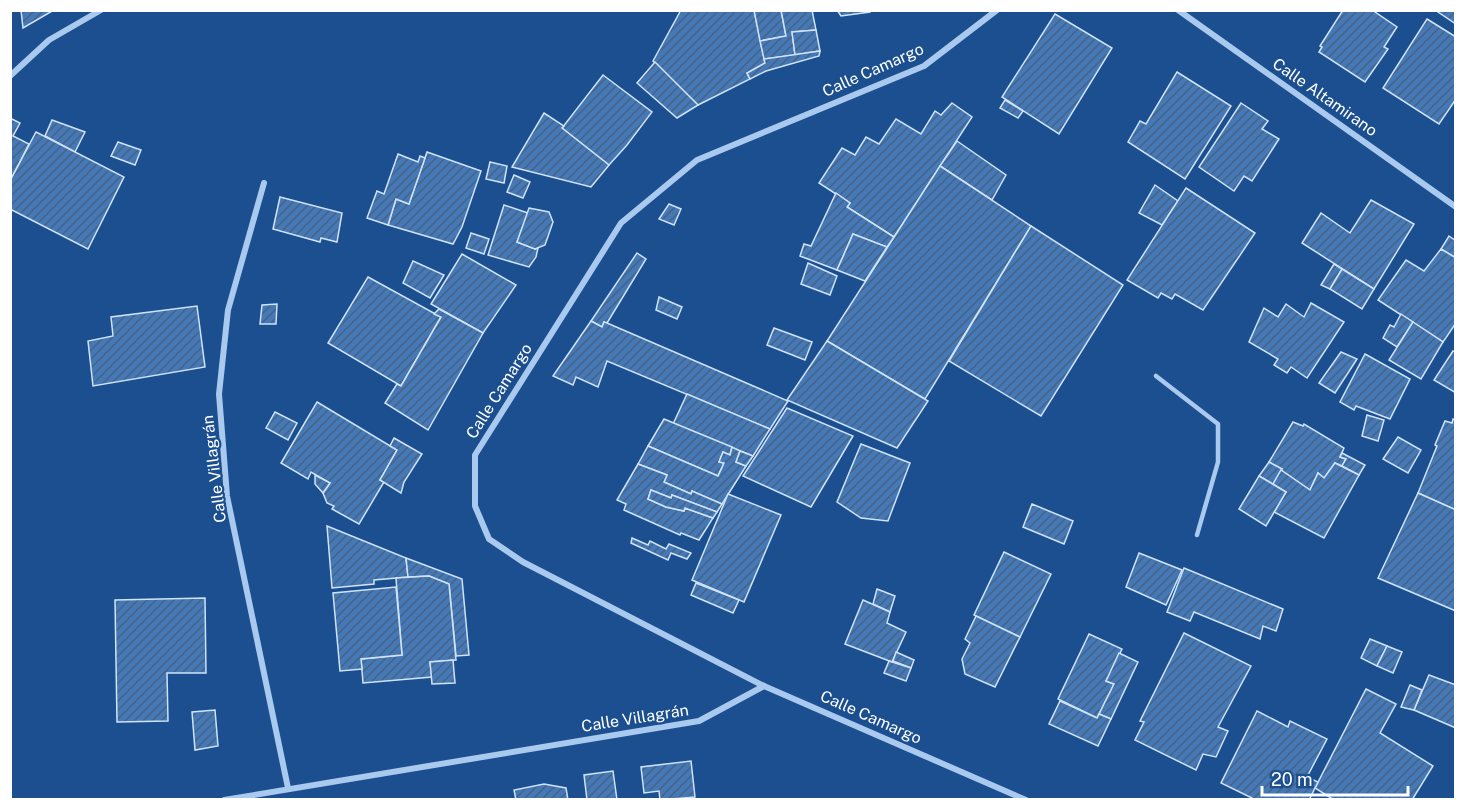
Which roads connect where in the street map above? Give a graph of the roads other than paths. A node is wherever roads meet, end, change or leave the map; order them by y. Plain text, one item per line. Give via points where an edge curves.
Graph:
1 (101, 10) edge
2 (996, 10) edge
3 (1178, 10) edge
4 (10, 76) edge
5 (264, 183) dead end
6 (1455, 207) edge
7 (1156, 376) dead end
8 (1197, 535) dead end
9 (764, 686) junction
10 (288, 788) junction
11 (224, 800) edge
12 (1026, 800) edge

1 - 4 street via 49,40
2 - 9 street, Calle Camargo via 924,66 697,160 621,223 475,455 475,506 489,538 523,562
3 - 6 street, Calle Altamirano
5 - 10 street, Calle Villagrán via 228,310 219,394 227,496
7 - 8 lane via 1218,424 1218,462
9 - 10 street, Calle Villagrán via 699,721
9 - 12 street, Calle Camargo
10 - 11 street, Calle Villagrán

